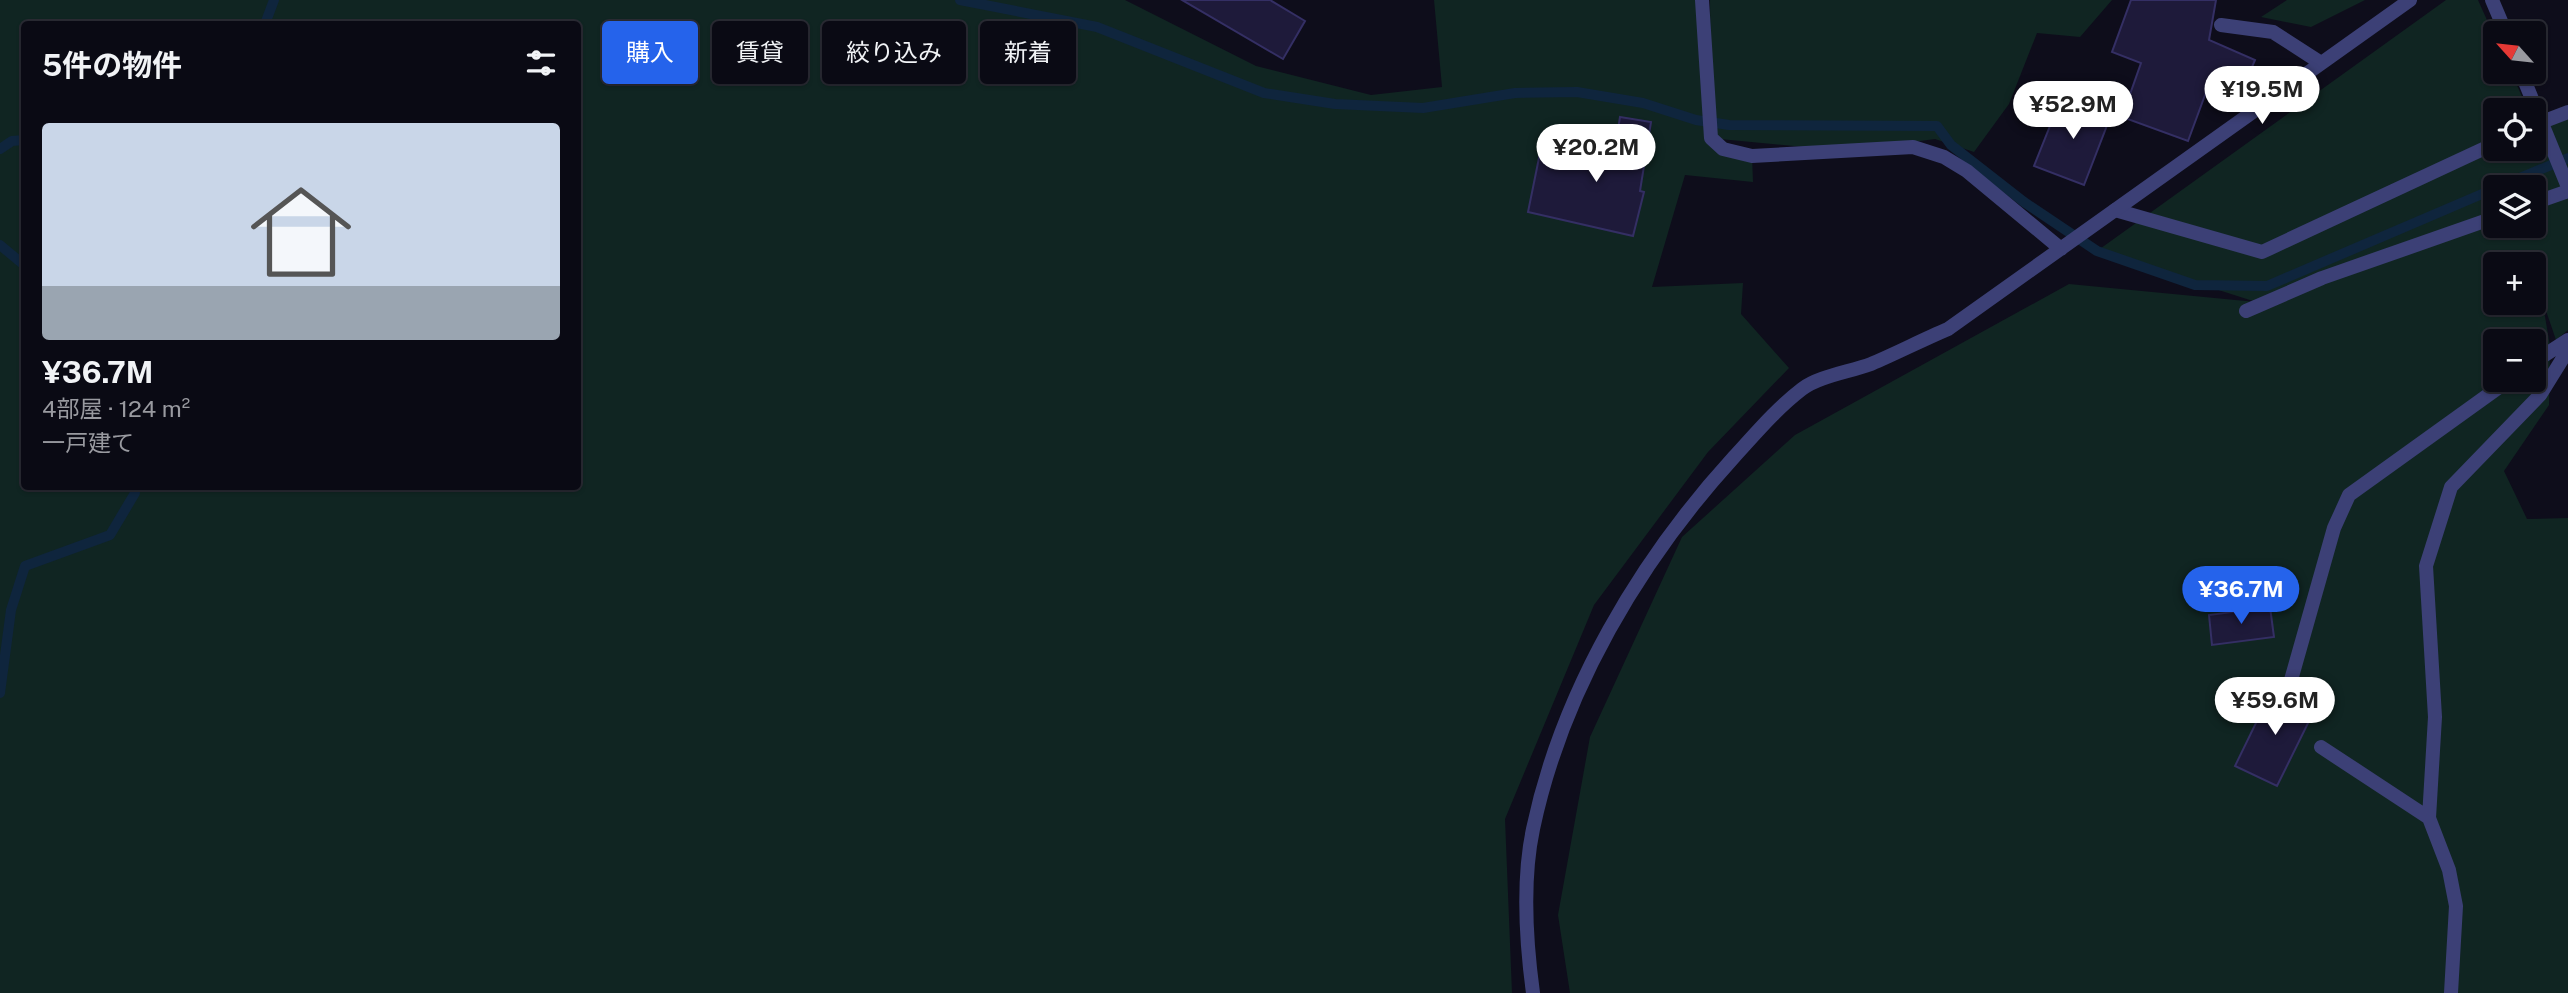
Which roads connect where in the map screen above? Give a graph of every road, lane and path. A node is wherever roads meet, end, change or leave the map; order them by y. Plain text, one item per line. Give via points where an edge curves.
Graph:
1 (1702, 0) edge
2 (2410, 0) edge
3 (2492, 0) edge
4 (2500, 21) edge
5 (2221, 25) dead end
6 (2321, 63) junction
7 (2568, 112) edge
8 (2546, 124) edge
9 (2546, 138) edge
10 (2483, 149) edge
11 (2566, 184) edge
12 (2546, 196) edge
13 (2115, 210) junction
14 (2483, 222) edge
15 (2064, 246) junction
16 (2246, 311) dead end
17 (2568, 340) edge
18 (2568, 350) edge
19 (2546, 354) edge
20 (2492, 392) edge
21 (2291, 680) dead end
22 (2321, 747) dead end
23 (2429, 818) junction
24 (1533, 993) edge
25 (2451, 993) edge

1 - 15 street via 1711,136 1723,149 1752,156 1913,147 1967,171
2 - 6 street
3 - 4 street
5 - 6 street via 2273,32
6 - 13 street
7 - 8 street
9 - 11 street
10 - 13 street via 2262,252
11 - 12 street
13 - 15 street
14 - 16 street via 2322,278
15 - 24 street via 1948,329 1804,387 1711,482 1658,549 1619,615 1550,761 1532,832 1527,901
17 - 19 street
18 - 23 street via 2540,395 2451,487 2426,566 2435,717
20 - 21 street via 2348,495 2334,528
22 - 23 street
23 - 25 street via 2449,870 2456,906

